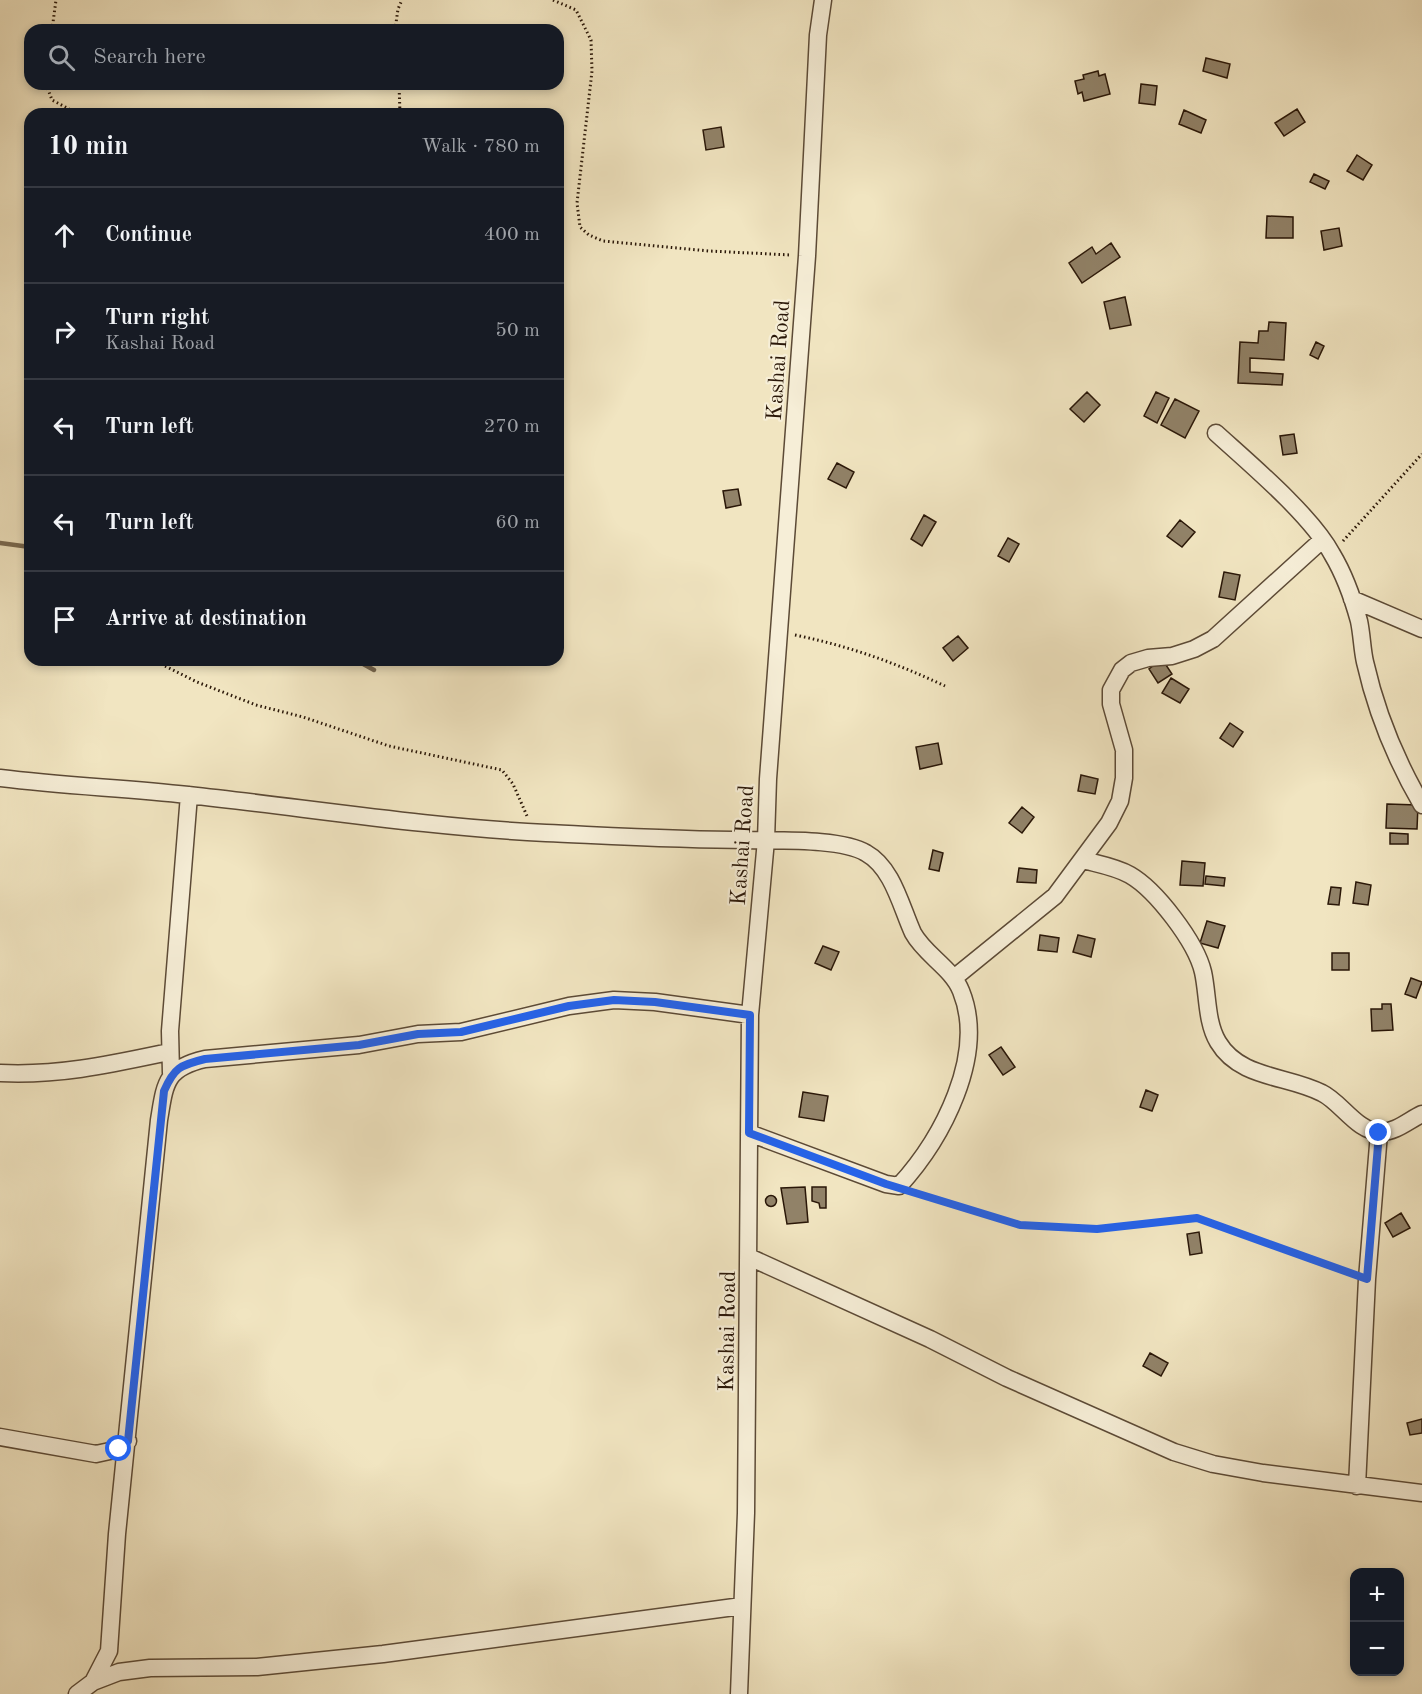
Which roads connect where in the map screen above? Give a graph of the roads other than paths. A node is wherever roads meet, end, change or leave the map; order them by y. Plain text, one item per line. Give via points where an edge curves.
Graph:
1 (824, 0) edge
2 (1216, 433) dead end
3 (1327, 546) junction
4 (1352, 599) junction
5 (1422, 629) edge
6 (0, 778) edge
7 (189, 795) junction
8 (1422, 805) edge
9 (766, 840) junction
10 (1083, 860) junction
11 (954, 978) junction
12 (750, 1015) junction
13 (170, 1052) junction
14 (0, 1073) edge
15 (171, 1073) junction
16 (1422, 1114) edge
17 (749, 1133) junction
18 (1379, 1133) junction
19 (749, 1257) junction
20 (0, 1437) edge
21 (128, 1441) junction
22 (1357, 1486) junction
23 (1422, 1493) edge
24 (742, 1606) junction
25 (93, 1682) junction
26 (77, 1694) edge
27 (739, 1694) edge

1 - 9 street, Kashai Road via 818,35 807,256
2 - 3 street
3 - 4 street
3 - 10 street via 1213,639 1172,656 1131,663 1122,670 1111,690 1124,750 1120,801
4 - 5 street
4 - 8 street via 1379,706 1409,784
6 - 7 street
7 - 9 street via 362,818 543,833
7 - 13 street
9 - 11 street via 846,846 864,852 888,876 918,941
9 - 12 street, Kashai Road
10 - 11 street via 1055,896
10 - 18 street via 1129,874 1143,884 1190,942 1201,964 1212,1029 1228,1057 1250,1070 1319,1091 1356,1121
11 - 17 street via 962,992 966,1022 966,1058 961,1079 944,1123 923,1160 899,1186
12 - 15 street via 614,1000 560,1008 461,1032 205,1059
12 - 17 street, Kashai Road
13 - 14 street via 72,1072
13 - 15 street
15 - 21 street via 159,1120
16 - 18 street
17 - 19 street, Kashai Road
18 - 22 street
19 - 22 street via 1174,1452 1213,1464
19 - 24 street, Kashai Road
20 - 21 street via 96,1454 112,1452
21 - 25 street via 109,1651
22 - 23 street
24 - 25 street via 383,1654 257,1667 150,1668 119,1672
24 - 27 street, Kashai Road
25 - 26 street

